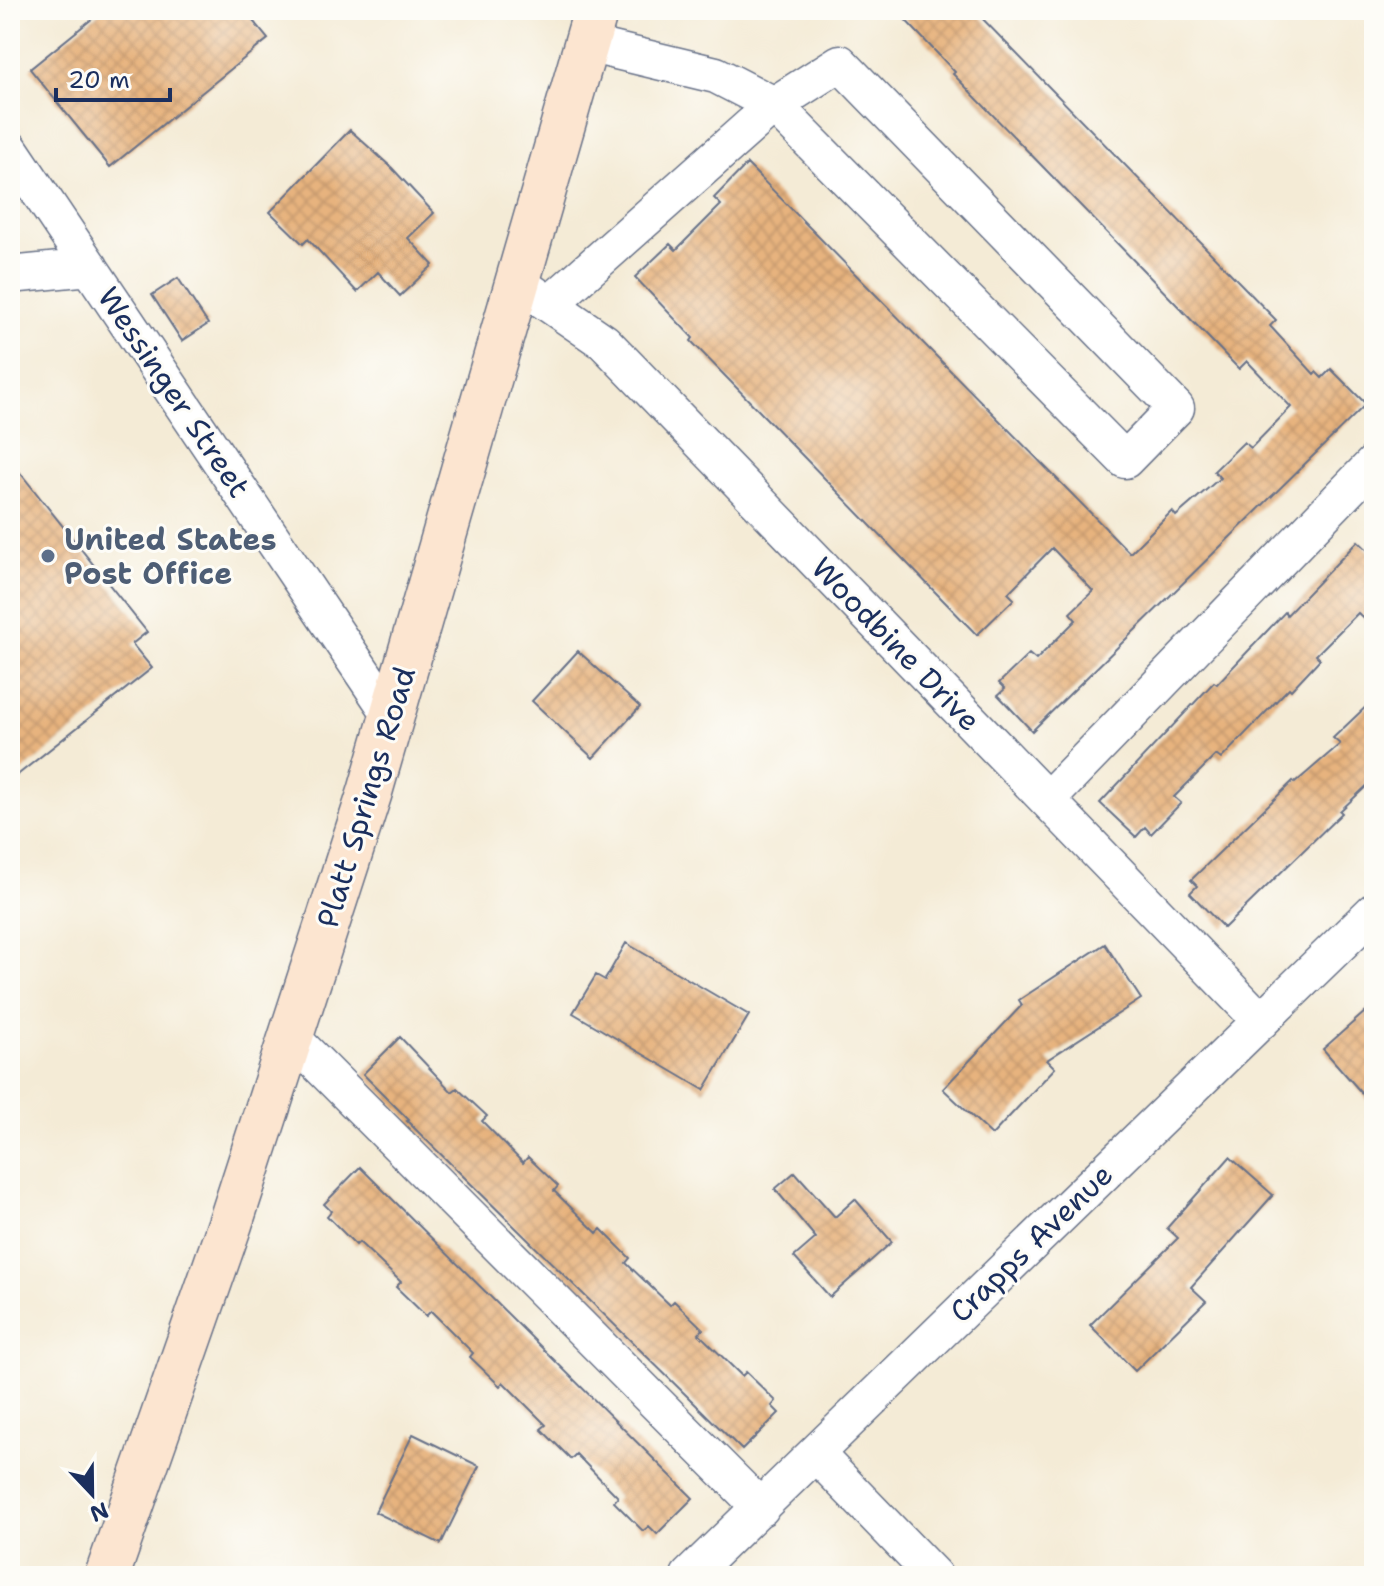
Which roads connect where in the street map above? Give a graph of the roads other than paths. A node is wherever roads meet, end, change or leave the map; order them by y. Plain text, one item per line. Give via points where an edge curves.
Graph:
1 (592, 27) edge
2 (774, 105) junction
3 (10, 149) edge
4 (90, 267) junction
5 (10, 275) edge
6 (534, 293) junction
7 (1374, 463) edge
8 (392, 716) junction
9 (1047, 800) junction
10 (1374, 911) edge
11 (1261, 1021) junction
12 (290, 1036) junction
13 (816, 1454) junction
14 (761, 1508) junction
15 (107, 1576) edge
16 (689, 1576) edge
17 (934, 1576) edge

1 - 2 street via 716,75
1 - 6 main road, Platt Springs Road
2 - 2 street via 840,63 1176,408 1125,460
2 - 6 street
3 - 4 street, Wessinger Street
4 - 5 street
4 - 8 street, Wessinger Street
6 - 8 main road, Platt Springs Road
6 - 9 street, Woodbine Drive via 604,342
7 - 9 street
8 - 12 main road, Platt Springs Road
9 - 11 street, Woodbine Drive
10 - 11 street, Crapps Avenue
11 - 13 street, Crapps Avenue
12 - 14 street
12 - 15 main road, Platt Springs Road
13 - 14 street, Crapps Avenue
13 - 17 street
14 - 16 street, Crapps Avenue

